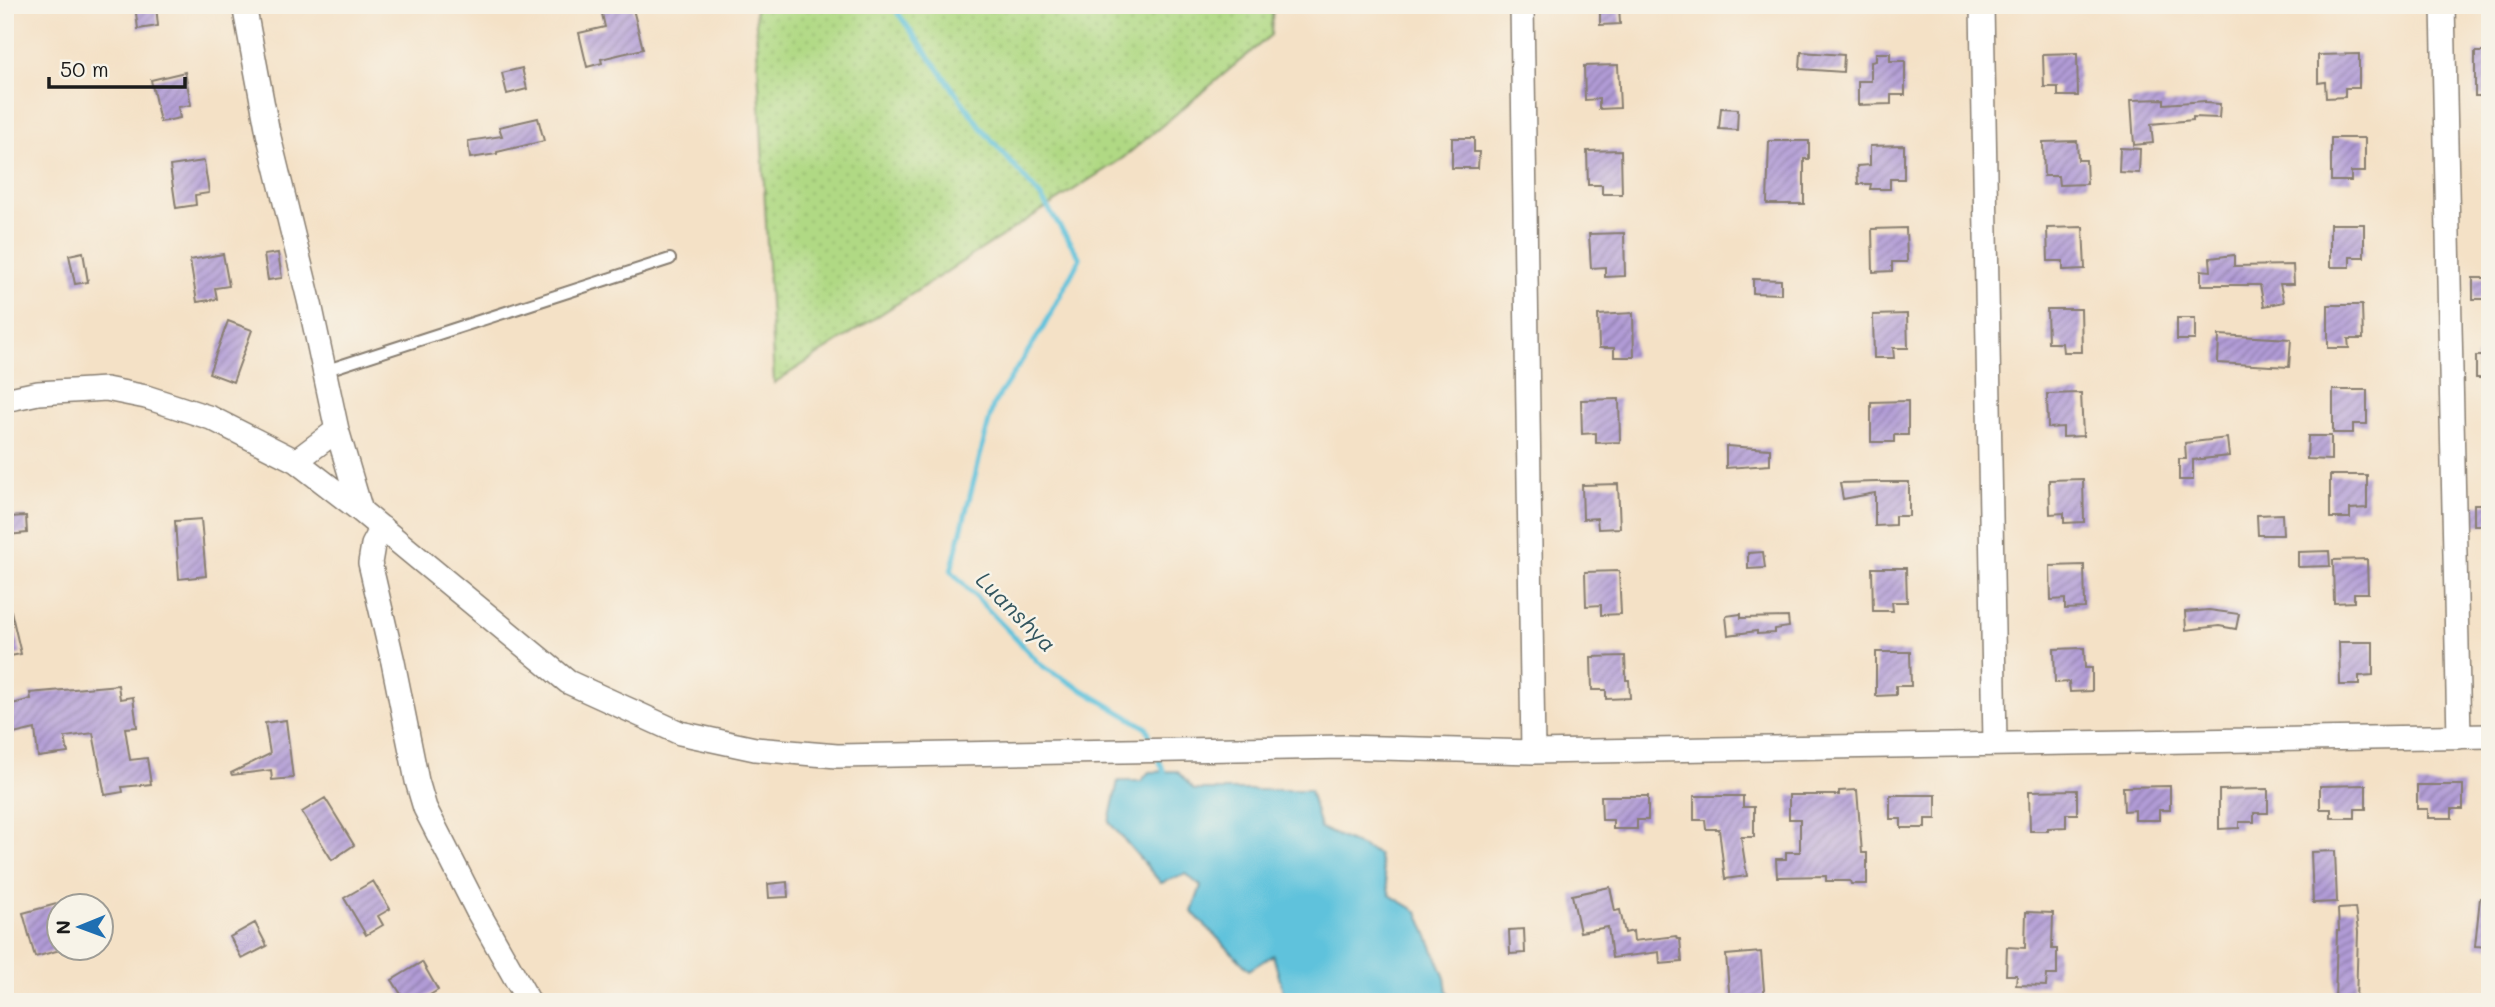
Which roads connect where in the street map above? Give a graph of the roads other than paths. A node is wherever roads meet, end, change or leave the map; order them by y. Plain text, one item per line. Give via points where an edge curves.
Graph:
1 (244, 5) edge
2 (254, 5) edge
3 (1522, 5) edge
4 (1982, 5) edge
5 (2443, 5) edge
6 (250, 32) junction
7 (670, 259) dead end
8 (324, 371) junction
9 (6, 400) edge
10 (337, 430) junction
11 (296, 461) junction
12 (361, 511) junction
13 (382, 528) junction
14 (2490, 736) edge
15 (2459, 737) junction
16 (1995, 744) junction
17 (1533, 752) junction
18 (529, 1002) edge

1 - 6 street
2 - 6 street
3 - 17 street
4 - 16 street
5 - 15 street
6 - 8 street via 268,133
7 - 8 lane
8 - 10 street
9 - 11 street via 106,389 146,397 211,418
10 - 11 street
10 - 12 street
11 - 12 street
12 - 13 street
13 - 17 street via 568,682 681,733 755,748 837,756 1345,747
13 - 18 street via 370,564 425,808
14 - 15 street
15 - 16 street
16 - 17 street

